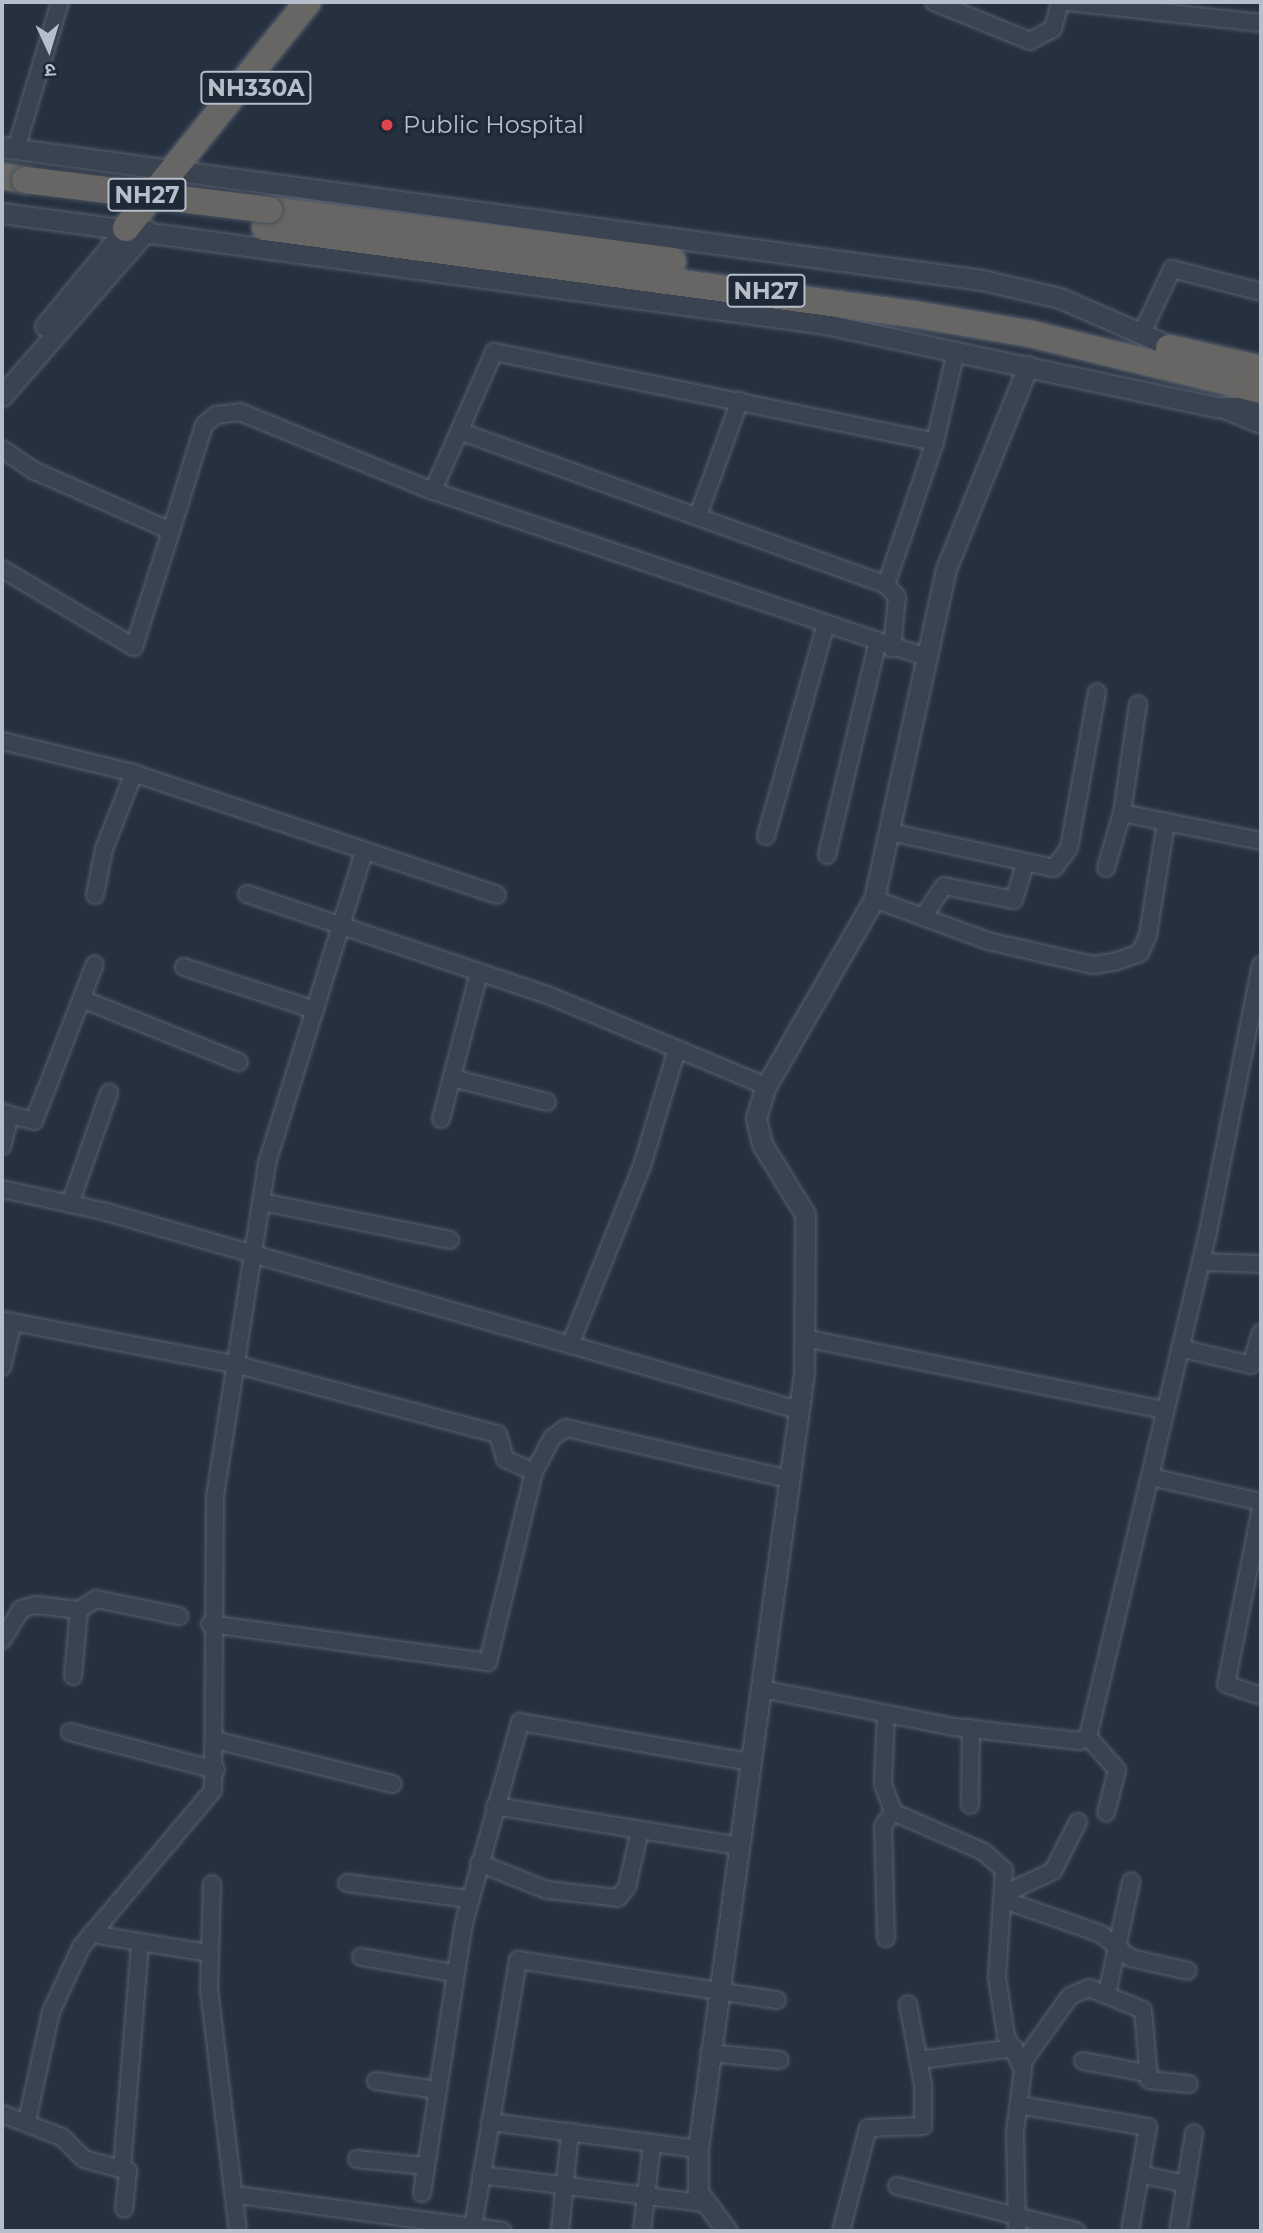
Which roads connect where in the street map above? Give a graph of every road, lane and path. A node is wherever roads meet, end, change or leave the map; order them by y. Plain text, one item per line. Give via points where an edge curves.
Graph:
1 (60, 2) edge
2 (934, 2) edge
3 (1060, 2) edge
4 (1068, 2) edge
5 (305, 4) edge
6 (1261, 23) edge
7 (9, 148) edge
8 (181, 173) junction
9 (13, 187) edge
10 (2, 213) edge
11 (267, 219) junction
12 (136, 229) junction
13 (1261, 292) edge
14 (1142, 332) junction
15 (1176, 349) junction
16 (956, 351) junction
17 (1028, 366) junction
18 (1261, 369) edge
19 (2, 378) edge
20 (1261, 390) edge
21 (2, 396) edge
22 (740, 400) junction
23 (1216, 407) junction
24 (1261, 407) edge
25 (1261, 425) edge
26 (459, 431) junction
27 (934, 442) junction
28 (2, 449) edge
29 (433, 491) junction
30 (698, 516) junction
31 (171, 531) junction
32 (2, 569) edge
33 (886, 585) junction
34 (825, 627) junction
35 (884, 647) junction
36 (929, 658) junction
37 (1097, 692) dead end
38 (1138, 704) dead end
39 (2, 741) edge
40 (134, 774) junction
41 (1122, 813) junction
42 (1166, 822) junction
43 (890, 832) junction
44 (766, 836) dead end
45 (1261, 841) edge
46 (363, 854) junction
47 (827, 855) dead end
48 (1024, 865) junction
49 (1106, 868) dead end
50 (247, 894) dead end
51 (95, 895) dead end
52 (496, 895) dead end
53 (874, 899) junction
54 (923, 917) junction
55 (338, 929) junction
56 (95, 964) dead end
57 (184, 967) dead end
58 (1261, 971) edge
59 (479, 973) junction
60 (82, 999) junction
61 (315, 1010) junction
62 (677, 1049) junction
63 (239, 1062) dead end
64 (452, 1078) junction
65 (766, 1086) junction
66 (109, 1093) dead end
67 (547, 1102) dead end
68 (6, 1114) edge
69 (441, 1119) dead end
70 (2, 1146) edge
71 (2, 1189) edge
72 (262, 1202) junction
73 (70, 1204) junction
74 (450, 1240) dead end
75 (255, 1254) junction
76 (1201, 1262) junction
77 (1261, 1264) edge
78 (8, 1321) edge
79 (1261, 1333) edge
80 (804, 1338) junction
81 (570, 1345) junction
82 (1180, 1348) junction
83 (238, 1365) junction
84 (2, 1367) edge
85 (798, 1410) junction
86 (1165, 1410) junction
87 (534, 1472) junction
88 (1151, 1477) junction
89 (788, 1479) junction
90 (1261, 1502) edge
91 (1261, 1508) edge
92 (79, 1610) junction
93 (178, 1616) dead end
94 (210, 1624) junction
95 (2, 1640) edge
96 (73, 1676) dead end
97 (762, 1689) junction
98 (1261, 1696) edge
99 (886, 1714) junction
100 (971, 1728) junction
101 (70, 1732) dead end
102 (1088, 1737) junction
103 (215, 1740) junction
104 (750, 1762) junction
105 (216, 1770) junction
106 (393, 1784) dead end
107 (970, 1805) dead end
108 (495, 1806) junction
109 (893, 1812) junction
110 (1106, 1813) dead end
111 (1078, 1822) dead end
112 (640, 1830) junction
113 (738, 1846) junction
114 (479, 1863) junction
115 (1131, 1882) dead end
116 (347, 1883) dead end
117 (212, 1884) dead end
118 (1005, 1896) junction
119 (469, 1899) junction
120 (91, 1934) junction
121 (886, 1938) dead end
122 (140, 1943) junction
123 (1117, 1948) junction
124 (208, 1953) junction
125 (361, 1956) dead end
126 (1188, 1971) dead end
127 (454, 1973) junction
128 (717, 1990) junction
129 (1107, 1994) junction
130 (777, 2000) dead end
131 (908, 2004) dead end
132 (709, 2053) junction
133 (1018, 2056) junction
134 (780, 2060) dead end
135 (919, 2060) junction
136 (1083, 2061) dead end
137 (1146, 2073) junction
138 (376, 2081) dead end
139 (1189, 2084) dead end
140 (438, 2090) junction
141 (1019, 2105) junction
142 (2, 2114) edge
143 (27, 2121) junction
144 (490, 2122) junction
145 (570, 2132) junction
146 (1194, 2133) dead end
147 (652, 2143) junction
148 (698, 2149) junction
149 (357, 2160) dead end
150 (426, 2166) junction
151 (122, 2168) junction
152 (481, 2175) junction
153 (1143, 2175) junction
154 (1186, 2184) junction
155 (897, 2186) dead end
156 (564, 2187) junction
157 (422, 2193) dead end
158 (237, 2195) junction
159 (646, 2197) junction
160 (703, 2203) junction
161 (124, 2209) dead end
162 (1018, 2225) edge
163 (473, 2227) junction
164 (238, 2231) edge
165 (503, 2231) edge
166 (560, 2231) edge
167 (642, 2231) edge
168 (727, 2231) edge
169 (841, 2231) edge
170 (1076, 2231) edge
171 (1130, 2231) edge
172 (1178, 2231) edge

1 - 7 street
2 - 3 street via 1030,41 1053,29
4 - 6 street
5 - 8 highway, NH330A
7 - 8 street
8 - 12 highway, NH330A
8 - 14 street via 982,280 1060,298
9 - 11 highway, NH27, bridge
10 - 12 street
11 - 15 highway, NH27 via 770,274
11 - 20 highway, NH27 via 1031,334
12 - 16 street via 825,324
12 - 19 street
12 - 21 street
13 - 14 street via 1172,269
14 - 15 street
15 - 18 highway, NH27
16 - 17 street
16 - 27 street
17 - 23 street
17 - 36 street via 946,569
22 - 26 street via 494,352
22 - 27 street
22 - 30 street
23 - 24 street
23 - 25 street
26 - 29 street
26 - 30 street
27 - 33 street
28 - 31 street via 35,471
29 - 31 street via 228,411 205,425
29 - 34 street
30 - 33 street
31 - 32 street via 134,648
33 - 35 street via 897,597
34 - 35 street
34 - 44 street
35 - 36 street
35 - 47 street
36 - 43 street
37 - 48 street via 1063,862 1043,869
38 - 41 street
39 - 40 street
40 - 46 street
40 - 51 street via 104,849
41 - 42 street
41 - 49 street
42 - 45 street
42 - 54 street via 1149,935 1140,953 1093,965 988,941
43 - 48 street
43 - 53 street
46 - 52 street
46 - 55 street
48 - 54 street via 1014,900 944,886
50 - 55 street
53 - 54 street
53 - 65 street
55 - 59 street
55 - 61 street
56 - 60 street
57 - 61 street
58 - 76 street
59 - 62 street
59 - 64 street
60 - 63 street
60 - 68 street via 34,1122
61 - 72 street via 267,1163
62 - 65 street
62 - 81 street via 642,1166
64 - 67 street
64 - 69 street
65 - 80 street via 756,1118 762,1144 805,1214
66 - 73 street
68 - 70 street
71 - 73 street
72 - 74 street
72 - 75 street
73 - 75 street
75 - 81 street
75 - 83 street
76 - 77 street
76 - 82 street
78 - 83 street
78 - 84 street
79 - 82 street via 1251,1364
80 - 85 street
80 - 86 street
81 - 85 street
82 - 86 street
83 - 87 street via 498,1434 505,1459
83 - 94 street via 215,1496
85 - 89 street
86 - 88 street
87 - 89 street via 552,1438 566,1428
87 - 94 street via 488,1662
88 - 90 street
88 - 102 street
89 - 97 street
91 - 98 street via 1226,1684
92 - 93 street via 96,1599
92 - 95 street via 27,1606
92 - 96 street
94 - 103 street
97 - 99 street
97 - 104 street
99 - 100 street
99 - 109 street via 884,1784
100 - 102 street
100 - 107 street
101 - 105 street
102 - 110 street via 1117,1770
103 - 105 street
103 - 106 street
104 - 108 street via 525,1721 509,1749
104 - 113 street
105 - 120 street via 206,1801
108 - 112 street
108 - 114 street
109 - 118 street via 996,1859
109 - 121 street via 883,1826
111 - 118 street via 1053,1871
112 - 113 street
112 - 114 street via 627,1888 618,1898 547,1890
113 - 128 street
114 - 119 street
115 - 123 street
116 - 119 street
117 - 124 street
118 - 123 street via 1101,1934
118 - 133 street via 997,1977 1002,2018
119 - 127 street
120 - 122 street
120 - 143 street via 51,2012
122 - 124 street
122 - 151 street
123 - 126 street via 1130,1958
123 - 129 street
124 - 158 street
125 - 127 street
127 - 140 street
128 - 130 street
128 - 132 street
128 - 144 street via 518,1960
129 - 133 street via 1078,1989
129 - 137 street via 1143,2010
131 - 135 street
132 - 134 street
132 - 148 street
133 - 135 street
133 - 141 street
135 - 169 street via 923,2126 868,2129
136 - 137 street
137 - 139 street via 1154,2083
138 - 140 street
140 - 150 street
141 - 153 street via 1148,2127
141 - 162 street
142 - 143 street
143 - 151 street via 61,2137 84,2159
144 - 145 street
144 - 152 street
145 - 147 street
145 - 156 street
146 - 154 street
147 - 148 street
147 - 159 street
148 - 160 street
149 - 150 street
150 - 157 street
151 - 161 street via 131,2175
152 - 156 street
152 - 163 street
153 - 154 street
153 - 171 street
154 - 172 street
155 - 162 street
156 - 159 street
156 - 166 street
158 - 163 street
158 - 164 street
159 - 160 street
159 - 167 street
160 - 168 street
162 - 170 street
163 - 165 street

